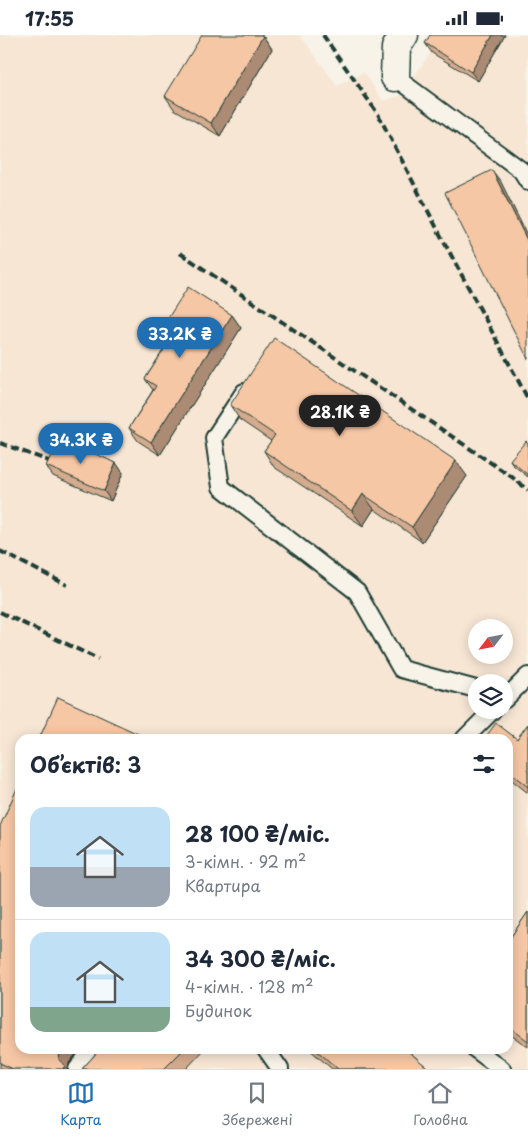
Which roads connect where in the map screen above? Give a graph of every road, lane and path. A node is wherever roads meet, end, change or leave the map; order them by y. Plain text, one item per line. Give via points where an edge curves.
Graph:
1 (404, 35) edge
2 (395, 77) joint
3 (528, 181) edge
4 (252, 381) edge
5 (528, 676) edge
6 (468, 687) edge
7 (513, 690) edge
8 (484, 719) edge
9 (469, 734) edge
10 (88, 1054) edge
11 (270, 1054) edge
12 (482, 1054) edge
13 (77, 1069) edge
14 (280, 1069) edge
15 (502, 1069) edge

1 - 2 street via 396,48
2 - 3 lane via 521,170
4 - 6 lane via 214,438 222,487 357,592 401,669
5 - 7 lane
8 - 9 lane
10 - 13 lane
11 - 14 lane
12 - 15 lane

